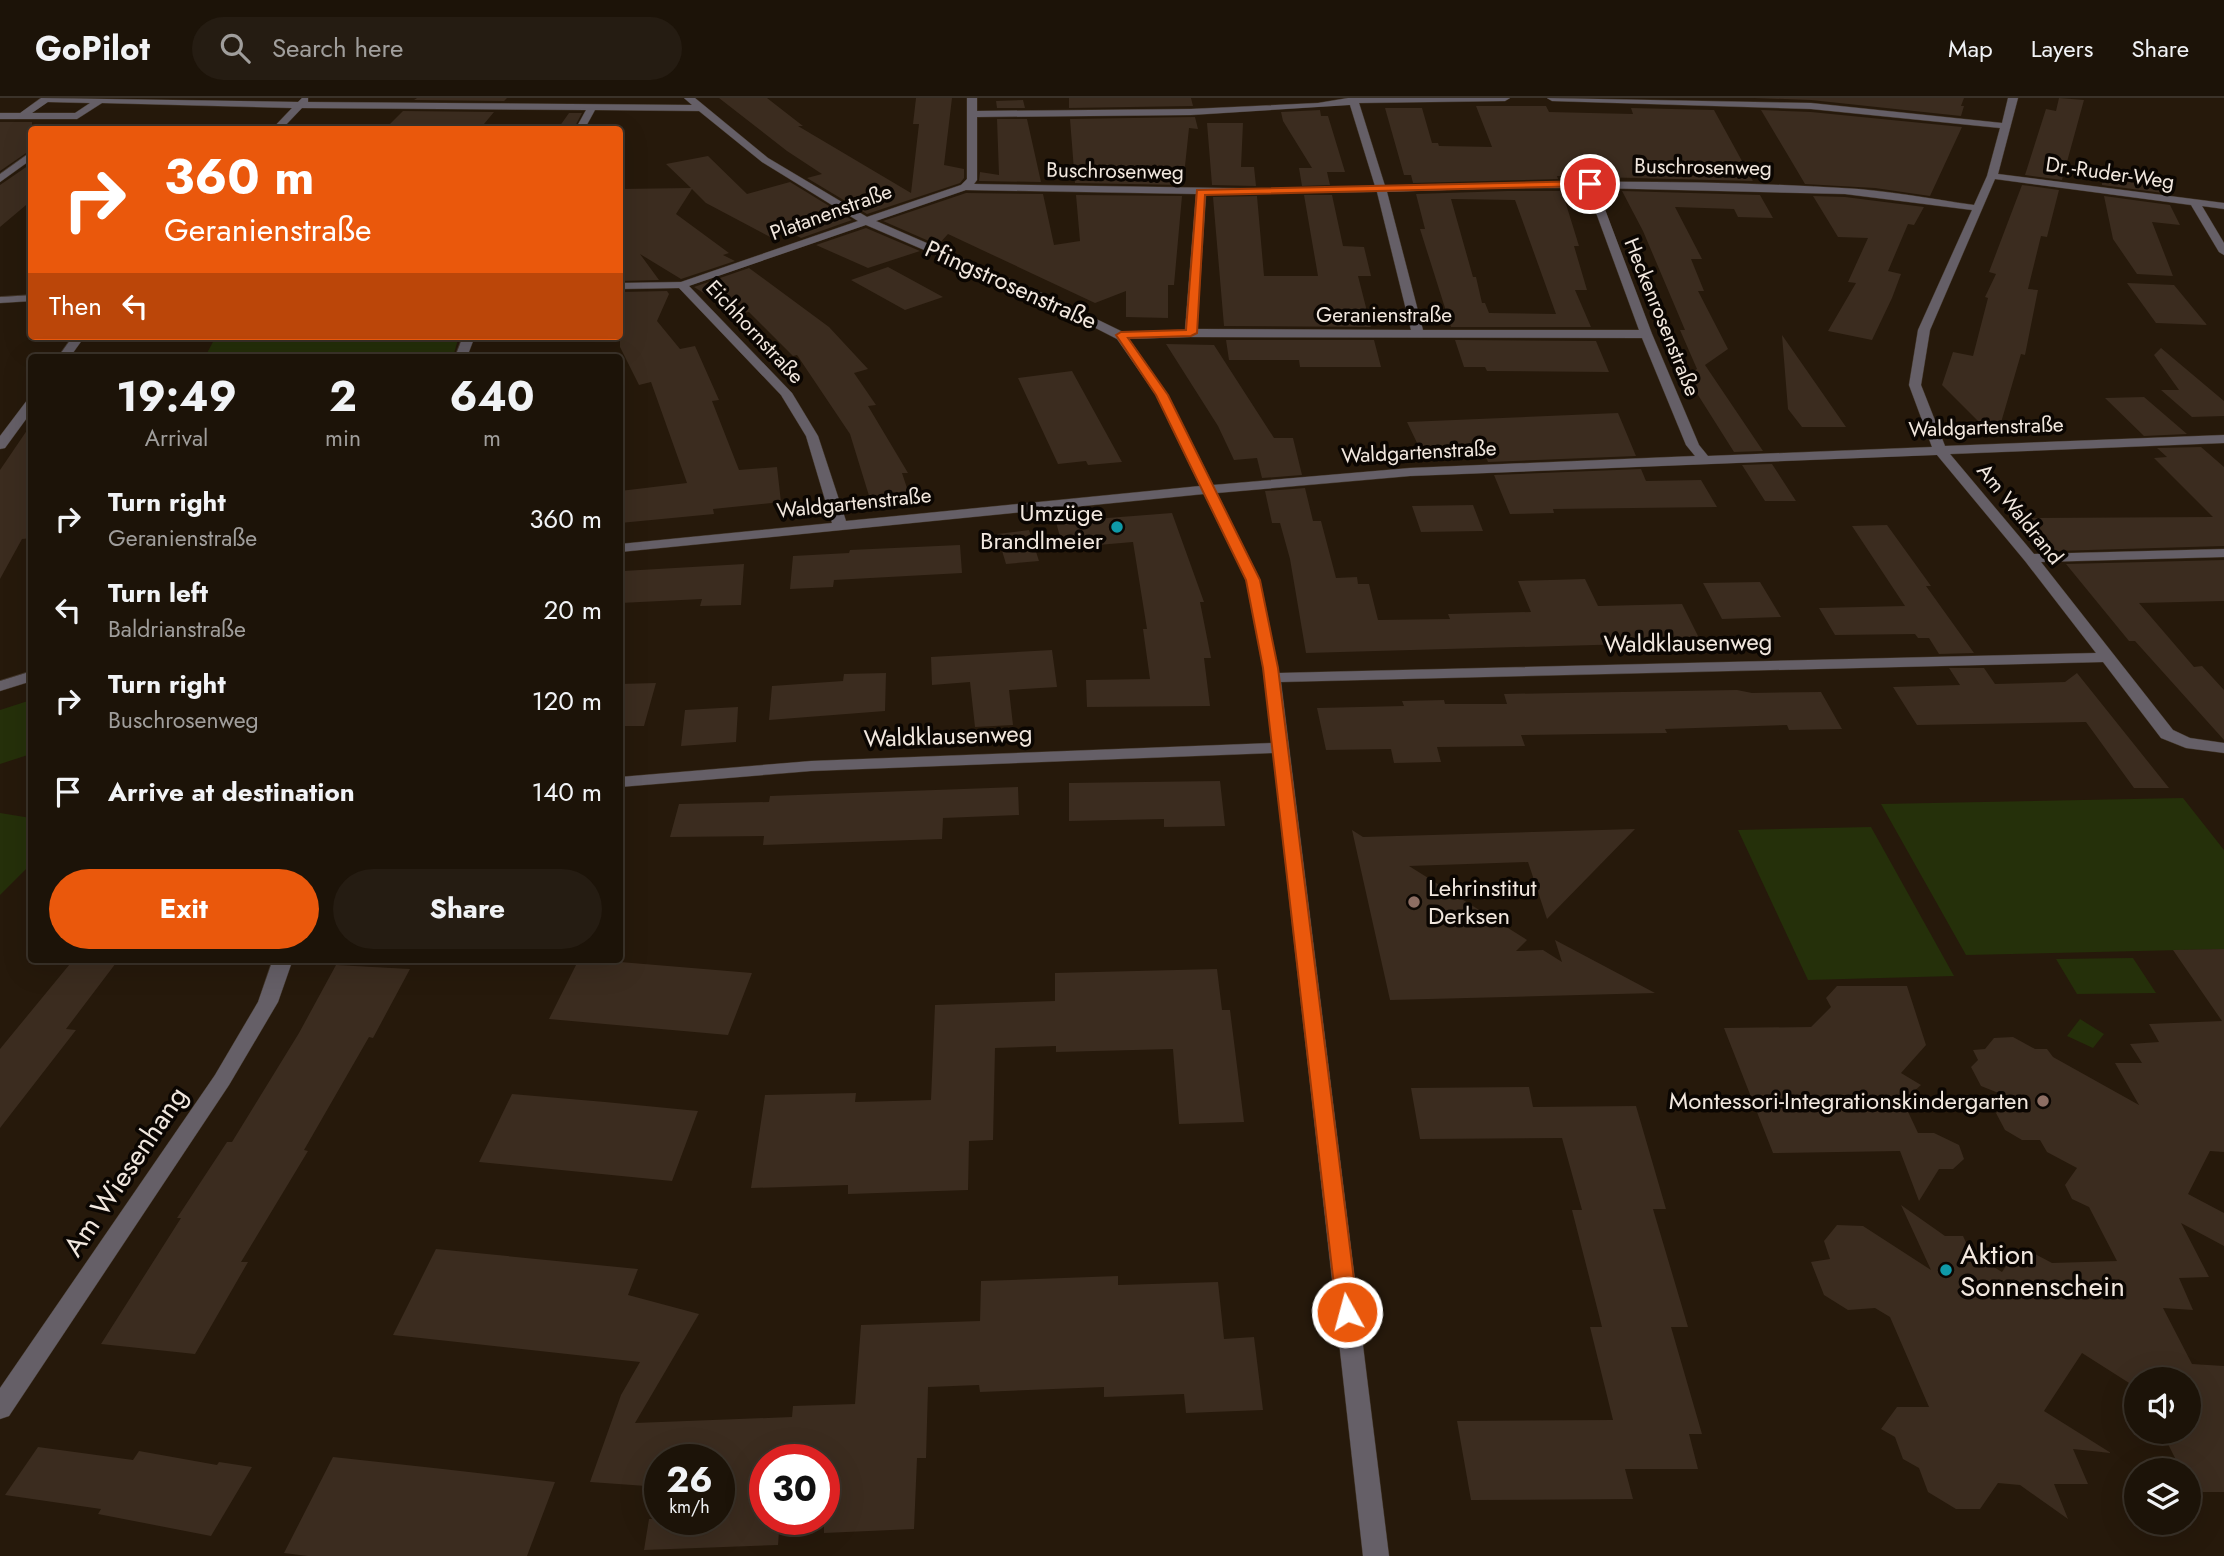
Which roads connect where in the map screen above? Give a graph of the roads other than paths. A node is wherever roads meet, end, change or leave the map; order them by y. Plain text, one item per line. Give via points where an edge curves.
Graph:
1 (689, 98) edge
2 (972, 98) edge
3 (1505, 98) edge
4 (1552, 98) edge
5 (2013, 98) edge
6 (47, 99) edge
7 (100, 100) junction
8 (1354, 100) edge
9 (1735, 101) edge
10 (304, 102) edge
11 (640, 103) edge
12 (592, 108) junction
13 (703, 108) junction
14 (973, 114) junction
15 (0, 116) edge
16 (22, 116) junction
17 (77, 117) junction
18 (2007, 125) junction
19 (66, 126) edge
20 (279, 126) edge
21 (581, 126) edge
22 (28, 157) edge
23 (1992, 176) junction
24 (0, 179) edge
25 (1590, 184) junction
26 (965, 187) junction
27 (1381, 188) junction
28 (1201, 192) junction
29 (2196, 204) junction
30 (2224, 206) edge
31 (1977, 208) junction
32 (2203, 216) junction
33 (2224, 218) edge
34 (864, 220) junction
35 (2224, 252) edge
36 (682, 285) junction
37 (623, 286) edge
38 (28, 298) edge
39 (0, 300) edge
40 (1191, 333) junction
41 (1418, 334) junction
42 (1646, 334) junction
43 (1121, 335) junction
44 (28, 407) edge
45 (2224, 439) edge
46 (0, 445) edge
47 (1940, 450) junction
48 (1704, 460) junction
49 (1210, 489) junction
50 (840, 526) junction
51 (623, 548) edge
52 (2224, 553) edge
53 (2030, 558) junction
54 (2107, 657) junction
55 (28, 677) edge
56 (1271, 678) junction
57 (0, 686) edge
58 (1279, 748) junction
59 (2224, 748) edge
60 (623, 782) edge
61 (282, 963) edge
62 (0, 1408) edge
63 (1376, 1556) edge

1 - 13 street, Pfingstrosenstraße
2 - 14 street
3 - 8 street
4 - 9 street
5 - 18 street, Am Waldrand
6 - 7 street
6 - 16 street
7 - 10 street
7 - 17 street
8 - 14 street via 1191,112
8 - 27 street
9 - 18 street
10 - 12 street
10 - 20 street
11 - 12 street
11 - 13 street
12 - 21 street
13 - 34 street, Pfingstrosenstraße via 765,160
14 - 26 street via 972,180
15 - 16 street
16 - 17 street
17 - 19 street
18 - 23 street, Am Waldrand
22 - 24 street
23 - 29 street, Dr.-Ruder-Weg
23 - 31 street, Am Waldrand
25 - 27 street, Buschrosenweg
25 - 31 street, Buschrosenweg via 1845,191
25 - 42 street, Heckenrosenstraße
26 - 28 street, Buschrosenweg
26 - 34 street, Platanenstraße
27 - 28 street, Buschrosenweg
27 - 41 street
28 - 40 street
29 - 30 street, Dr.-Ruder-Weg
29 - 32 street
31 - 47 street, Am Waldrand via 1924,330 1915,385
32 - 33 street
32 - 35 street
34 - 36 street, Platanenstraße
34 - 43 street, Pfingstrosenstraße
36 - 37 street, Platanenstraße
36 - 50 street, Eichhornstraße via 786,393 812,436
38 - 39 street
40 - 41 street, Geranienstraße
40 - 43 street, Geranienstraße
41 - 42 street, Geranienstraße
42 - 48 street, Heckenrosenstraße via 1693,445
43 - 49 street, Pfingstrosenstraße via 1162,395
44 - 46 street
45 - 47 street, Waldgartenstraße
47 - 48 street, Waldgartenstraße
47 - 53 street, Am Waldrand
48 - 49 street, Waldgartenstraße via 1410,472
49 - 50 street, Waldgartenstraße
49 - 56 street, Pfingstrosenstraße via 1253,580
50 - 51 street, Waldgartenstraße
52 - 53 street
53 - 54 street, Am Waldrand
54 - 56 street, Waldklausenweg
54 - 59 street, Am Waldrand via 2167,734 2186,743
55 - 57 street
56 - 58 street, Pfingstrosenstraße
58 - 60 street, Waldklausenweg via 811,766
58 - 63 street, Pfingstrosenstraße
61 - 62 street, Am Wiesenhang via 268,1002 222,1080

